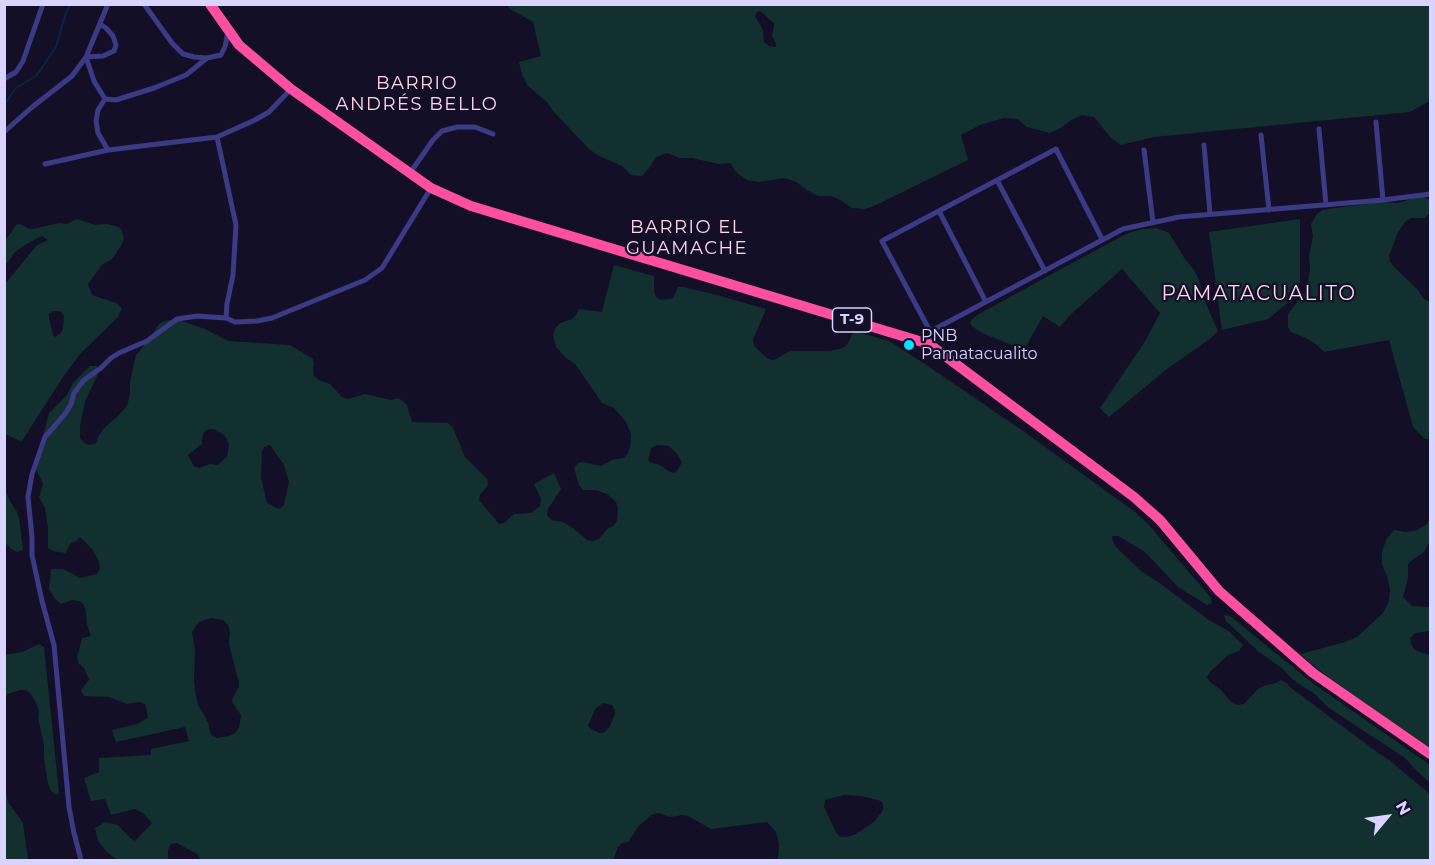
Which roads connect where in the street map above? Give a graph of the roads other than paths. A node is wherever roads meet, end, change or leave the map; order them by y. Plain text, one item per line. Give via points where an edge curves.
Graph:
1 (43, 4) edge
2 (108, 4) edge
3 (144, 4) edge
4 (210, 4) edge
5 (100, 24) junction
6 (228, 30) junction
7 (86, 57) junction
8 (207, 58) junction
9 (4, 80) edge
10 (291, 88) junction
11 (105, 99) junction
12 (1376, 122) dead end
13 (1319, 129) dead end
14 (4, 132) edge
15 (494, 134) dead end
16 (1261, 135) dead end
17 (217, 137) junction
18 (1204, 145) dead end
19 (108, 150) junction
20 (1144, 150) dead end
21 (45, 164) dead end
22 (410, 173) junction
23 (997, 180) junction
24 (431, 188) junction
25 (1431, 194) edge
26 (1383, 201) junction
27 (1326, 205) junction
28 (1269, 210) junction
29 (939, 211) junction
30 (1210, 214) junction
31 (1153, 222) junction
32 (1102, 240) junction
33 (1045, 271) junction
34 (986, 302) junction
35 (226, 318) junction
36 (930, 339) junction
37 (1431, 754) edge
38 (81, 861) edge

1 - 9 street via 23,61
2 - 5 street
3 - 8 street via 183,54
4 - 6 highway, T-9
5 - 7 street
5 - 7 street via 113,36 114,51
6 - 8 street via 221,55
6 - 10 highway, T-9 via 239,45
7 - 11 street
7 - 14 street via 72,76
8 - 11 street via 186,75 154,88 116,100
10 - 17 street via 269,112
10 - 22 highway, T-9
11 - 19 street via 96,121 98,134
12 - 26 street
13 - 27 street
15 - 22 street via 476,127 442,131
16 - 28 street
17 - 19 street
17 - 35 street via 236,225
18 - 30 street
19 - 21 street
20 - 31 street
22 - 24 highway, T-9
23 - 29 street
23 - 32 street via 1056,149
23 - 33 street
24 - 35 street via 382,268 374,274 272,318 235,322
24 - 36 highway, T-9 via 471,206
25 - 26 street
26 - 27 street
27 - 28 street
28 - 30 street
29 - 34 street
29 - 36 street via 882,241
30 - 31 street
31 - 32 street via 1123,229
32 - 33 street
33 - 34 street
34 - 36 street via 933,330
35 - 38 street via 177,319 147,341 111,358 74,393 65,414 45,437 32,474 28,497 32,555 54,645 69,807
36 - 37 highway, T-9 via 1134,497 1160,520 1219,591 1313,673

